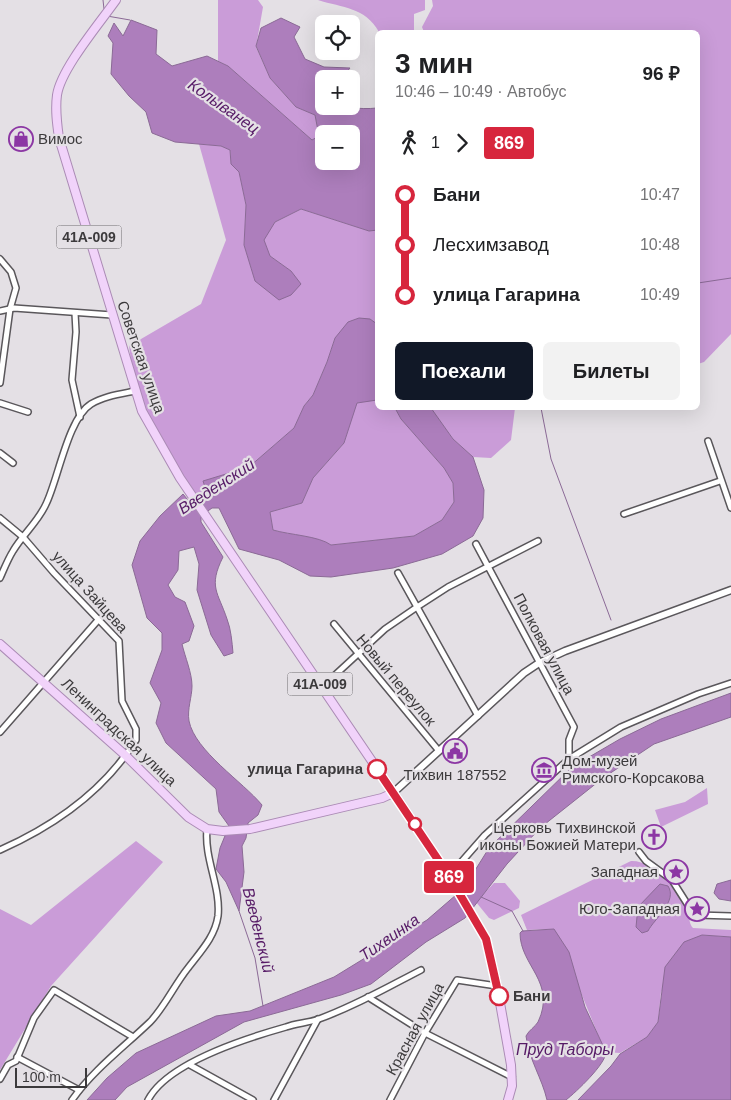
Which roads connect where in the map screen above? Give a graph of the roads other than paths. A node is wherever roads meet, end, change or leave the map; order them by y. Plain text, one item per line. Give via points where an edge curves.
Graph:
1 (116, 0) edge
2 (0, 259) edge
3 (10, 309) junction
4 (0, 311) edge
5 (75, 314) junction
6 (112, 315) junction
7 (0, 383) edge
8 (135, 391) junction
9 (0, 403) edge
10 (28, 412) dead end
11 (80, 418) junction
12 (708, 441) dead end
13 (0, 453) edge
14 (13, 463) dead end
15 (720, 481) junction
16 (731, 508) edge
17 (624, 514) dead end
18 (0, 518) edge
19 (23, 537) junction
20 (538, 541) dead end
21 (476, 544) dead end
22 (488, 566) junction
23 (398, 573) dead end
24 (0, 578) edge
25 (731, 590) edge
26 (417, 607) junction
27 (99, 619) junction
28 (334, 624) dead end
29 (0, 644) edge
30 (358, 656) junction
31 (539, 663) junction
32 (45, 682) junction
33 (731, 683) edge
34 (322, 687) junction
35 (478, 716) junction
36 (0, 732) edge
37 (439, 751) junction
38 (125, 755) junction
39 (569, 759) junction
40 (393, 793) junction
41 (208, 829) junction
42 (0, 850) edge
43 (640, 852) dead end
44 (449, 876) junction
45 (731, 916) edge
46 (421, 970) dead end
47 (497, 986) junction
48 (368, 997) junction
49 (318, 1019) junction
50 (424, 1033) junction
51 (133, 1037) junction
52 (17, 1057) junction
53 (190, 1065) junction
54 (512, 1077) junction
55 (0, 1079) edge
56 (79, 1090) junction
57 (72, 1100) edge
58 (148, 1100) edge
59 (253, 1100) edge
60 (274, 1100) edge
61 (390, 1100) edge
62 (508, 1100) edge

1 - 6 main road, Советская улица / 41А-009 via 61,79 56,112 60,138
2 - 3 street via 11,272 16,288
3 - 4 street
3 - 5 street
3 - 7 street
5 - 6 street
5 - 11 street via 72,380
6 - 8 main road, Советская улица / 41А-009
8 - 11 street via 89,404
8 - 34 main road, Советская улица / 41А-009 via 142,411 193,497
9 - 10 street
11 - 19 street via 63,451 47,504
12 - 15 street
13 - 14 street
15 - 16 street
15 - 17 street
18 - 19 street, улица Зайцева
19 - 24 street
19 - 27 street, улица Зайцева
20 - 22 street
21 - 22 street, Полковая улица
22 - 26 street
22 - 31 street, Полковая улица
23 - 26 street
25 - 31 street
26 - 30 street via 385,629
26 - 35 street
27 - 32 street
27 - 38 street, улица Зайцева via 119,641 122,701 136,729 136,740
28 - 30 street, Новый переулок
29 - 32 main road, Ленинградская улица
30 - 34 street
30 - 37 street, Новый переулок
31 - 35 street
31 - 39 street, Полковая улица via 574,727 569,740
32 - 36 street
32 - 38 main road, Ленинградская улица
33 - 39 street via 621,727
34 - 40 main road, Советская улица / 41А-009
35 - 37 street
37 - 40 street
38 - 41 main road, Ленинградская улица via 188,817
38 - 42 street, улица Зайцева via 63,817
39 - 44 street via 485,835
40 - 41 main road, Ленинградская улица via 250,828
40 - 44 main road, 41А-009
41 - 51 street via 206,846 218,902 216,925 210,939 152,1020
43 - 45 street via 646,861 672,880 697,916
44 - 47 main road, 41А-009 via 486,939
46 - 48 street
47 - 50 street, Красная улица via 457,980
47 - 54 main road
48 - 49 street
48 - 50 street
49 - 53 street via 272,1030 199,1057
49 - 60 street
50 - 54 street
50 - 61 street, Красная улица
51 - 52 street via 54,990 34,1018
51 - 56 street
52 - 55 street
52 - 56 street
53 - 58 street via 165,1080
53 - 59 street
54 - 62 main road
56 - 57 street

